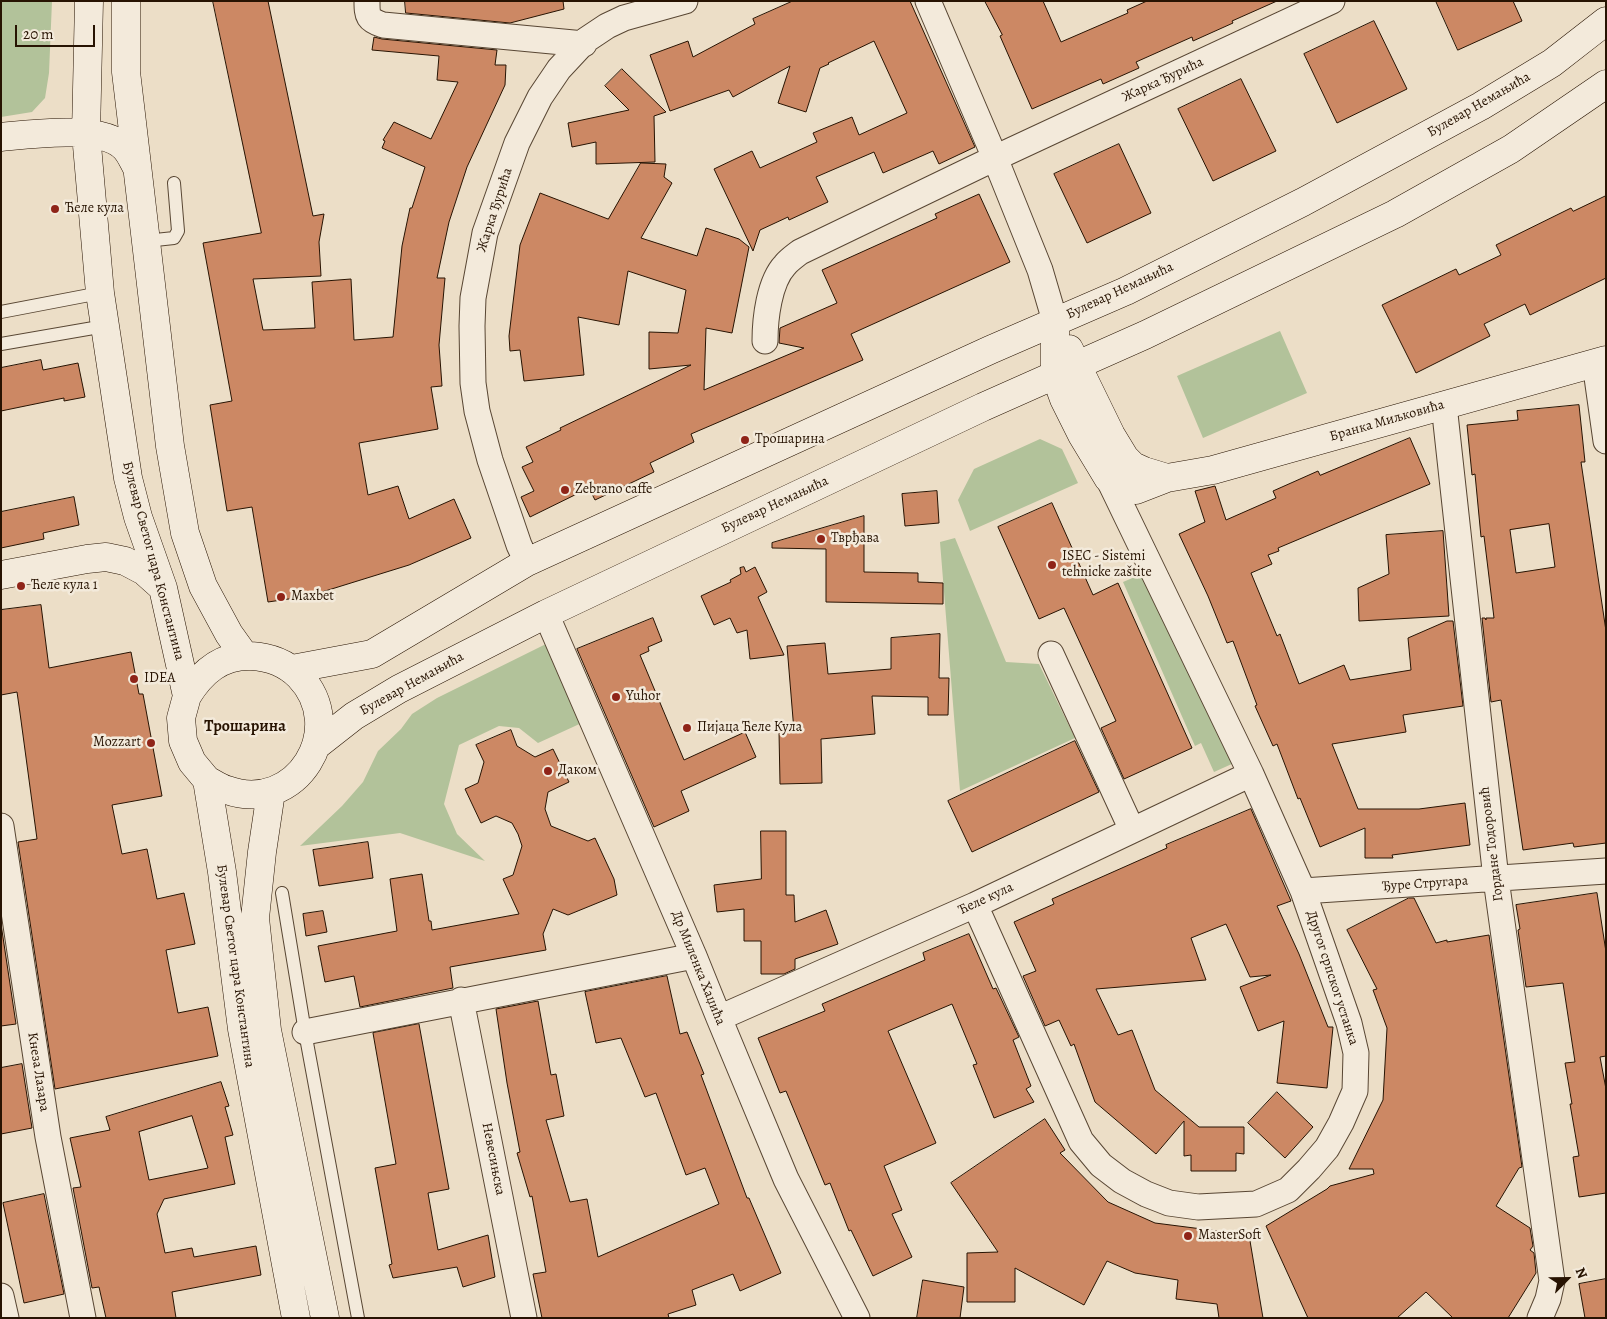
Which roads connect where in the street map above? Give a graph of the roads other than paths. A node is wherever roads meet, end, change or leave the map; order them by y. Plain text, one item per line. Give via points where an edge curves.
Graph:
1 (89, 1) edge
2 (126, 1) edge
3 (367, 1) edge
4 (686, 1) edge
5 (928, 1) edge
6 (1332, 1) edge
7 (1606, 21) edge
8 (584, 44) junction
9 (1606, 84) edge
10 (86, 134) junction
11 (1, 137) edge
12 (995, 158) junction
13 (137, 168) junction
14 (174, 183) dead end
15 (146, 241) junction
16 (100, 293) junction
17 (1, 312) edge
18 (1055, 321) junction
19 (105, 326) junction
20 (765, 341) dead end
21 (1, 344) edge
22 (1600, 361) edge
23 (1066, 379) junction
24 (1444, 405) junction
25 (1606, 441) edge
26 (1108, 478) junction
27 (1167, 478) junction
28 (527, 562) junction
29 (1, 575) edge
30 (163, 588) junction
31 (546, 614) junction
32 (1051, 654) dead end
33 (244, 656) junction
34 (292, 669) junction
35 (187, 696) junction
36 (317, 744) junction
37 (1251, 774) junction
38 (207, 780) junction
39 (271, 792) junction
40 (1, 826) edge
41 (1132, 830) junction
42 (1606, 871) edge
43 (1496, 879) junction
44 (1303, 891) junction
45 (282, 893) dead end
46 (975, 905) junction
47 (694, 956) junction
48 (461, 1000) junction
49 (719, 1018) junction
50 (305, 1032) junction
51 (1, 1296) edge
52 (6, 1318) edge
53 (83, 1318) edge
54 (296, 1318) edge
55 (325, 1318) edge
56 (358, 1318) edge
57 (524, 1318) edge
58 (857, 1318) edge
59 (1540, 1318) edge

1 - 10 street, Булевар Светог цара Константина
2 - 13 street via 126,72
3 - 8 street via 367,14 372,21 383,25
4 - 8 street, Жарка Ђурића via 624,18 607,26
5 - 12 street
6 - 12 street, Жарка Ђурића
7 - 18 street, Булевар Немањића via 1552,63 1481,106 1294,207 1126,291
8 - 28 street, Жарка Ђурића via 545,88 517,143 486,232 473,298 473,383 477,411 490,460
9 - 23 street, Булевар Немањића via 1511,149 1395,214 1154,330
10 - 11 street via 46,132
10 - 13 street via 106,137 124,147
10 - 16 street, Булевар Светог цара Константина
12 - 18 street via 1040,270
12 - 20 street, Жарка Ђурића via 800,252 783,266 772,289 765,316
13 - 15 street
14 - 15 lane via 178,231 174,238
15 - 33 street via 170,446 185,533 203,586
16 - 17 lane
16 - 19 street, Булевар Светог цара Константина
18 - 23 street, Бранка Миљковића
18 - 28 street, Булевар Немањића
19 - 21 lane
19 - 30 street, Булевар Светог цара Константина via 128,478
22 - 24 street, Бранка Миљковића
22 - 25 street
23 - 26 street, Бранка Миљковића via 1082,435
23 - 27 street, Бранка Миљковића via 1133,466
23 - 31 street, Булевар Немањића via 992,403
24 - 27 street, Бранка Миљковића via 1220,468
24 - 43 street, Гордане Тодоровић
26 - 27 street, Бранка Миљковића via 1124,488 1136,490
26 - 37 street, Другог српског устанка
28 - 34 street, Булевар Немањића via 372,654
29 - 30 street via 106,557 125,561 144,571
30 - 35 street, Булевар Светог цара Константина
31 - 36 street, Булевар Немањића via 399,689 354,716
31 - 47 street, Др Миленка Хаџића
32 - 41 street
33 - 34 street via 261,656
33 - 35 street via 227,659 210,668
34 - 36 street via 306,684 316,703 320,723
35 - 38 street, Булевар Светог цара Константина via 181,718 183,741 192,762
36 - 39 street via 307,765 292,781
37 - 41 street, Ћеле кула
37 - 44 street, Другог српског устанка
38 - 39 street via 227,790 249,795
38 - 54 street, Булевар Светог цара Константина via 242,1029
39 - 55 street, Булевар Светог цара Константина via 255,918 268,1030
40 - 53 street, Кнеза Лазара via 48,1137
41 - 46 street, Ћеле кула
42 - 43 street, Ђуре Стругара
43 - 44 street, Ђуре Стругара
43 - 59 street, Гордане Тодоровић via 1552,1281
44 - 46 street, Другог српског устанка via 1349,1023 1356,1053 1355,1091 1327,1148 1288,1190 1256,1204 1228,1206 1198,1207 1169,1203 1146,1194 1101,1165 1081,1142
45 - 50 lane
46 - 49 street, Ћеле кула
47 - 48 street
47 - 49 street, Др Миленка Хаџића
48 - 50 street
48 - 57 street, Невесињска
49 - 58 street, Др Миленка Хаџића via 786,1179
50 - 56 lane
51 - 52 street

